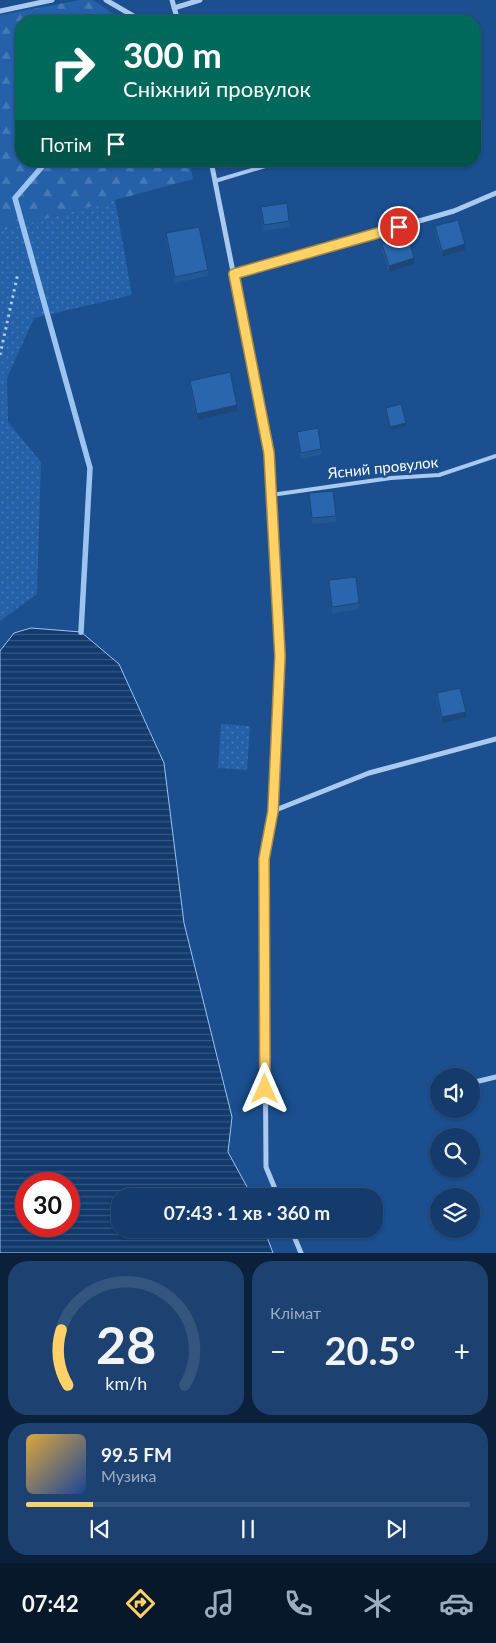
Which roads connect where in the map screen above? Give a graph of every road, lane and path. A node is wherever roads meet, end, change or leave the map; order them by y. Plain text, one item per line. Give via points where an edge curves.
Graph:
1 (52, 0) edge
2 (106, 0) edge
3 (172, 0) edge
4 (200, 0) edge
5 (174, 8) junction
6 (0, 11) edge
7 (132, 15) edge
8 (176, 15) edge
9 (212, 167) edge
10 (262, 167) edge
11 (215, 181) junction
12 (496, 192) edge
13 (18, 273) dead end
14 (234, 274) junction
15 (0, 355) edge
16 (496, 456) edge
17 (271, 495) junction
18 (496, 739) edge
19 (273, 811) junction
20 (496, 1077) edge
21 (480, 1081) edge
22 (275, 1188) edge
23 (295, 1238) edge
24 (301, 1253) edge

1 - 6 street
2 - 7 street
3 - 5 street
4 - 5 street
5 - 8 street
9 - 11 street
10 - 11 lane
11 - 14 street
12 - 14 street via 454,212
13 - 15 path
14 - 17 street via 269,453
16 - 17 lane, Ясний провулок via 439,475 391,478
17 - 19 street via 280,656
18 - 19 street via 369,773
19 - 22 street via 264,859 266,1167
20 - 21 street
23 - 24 street

